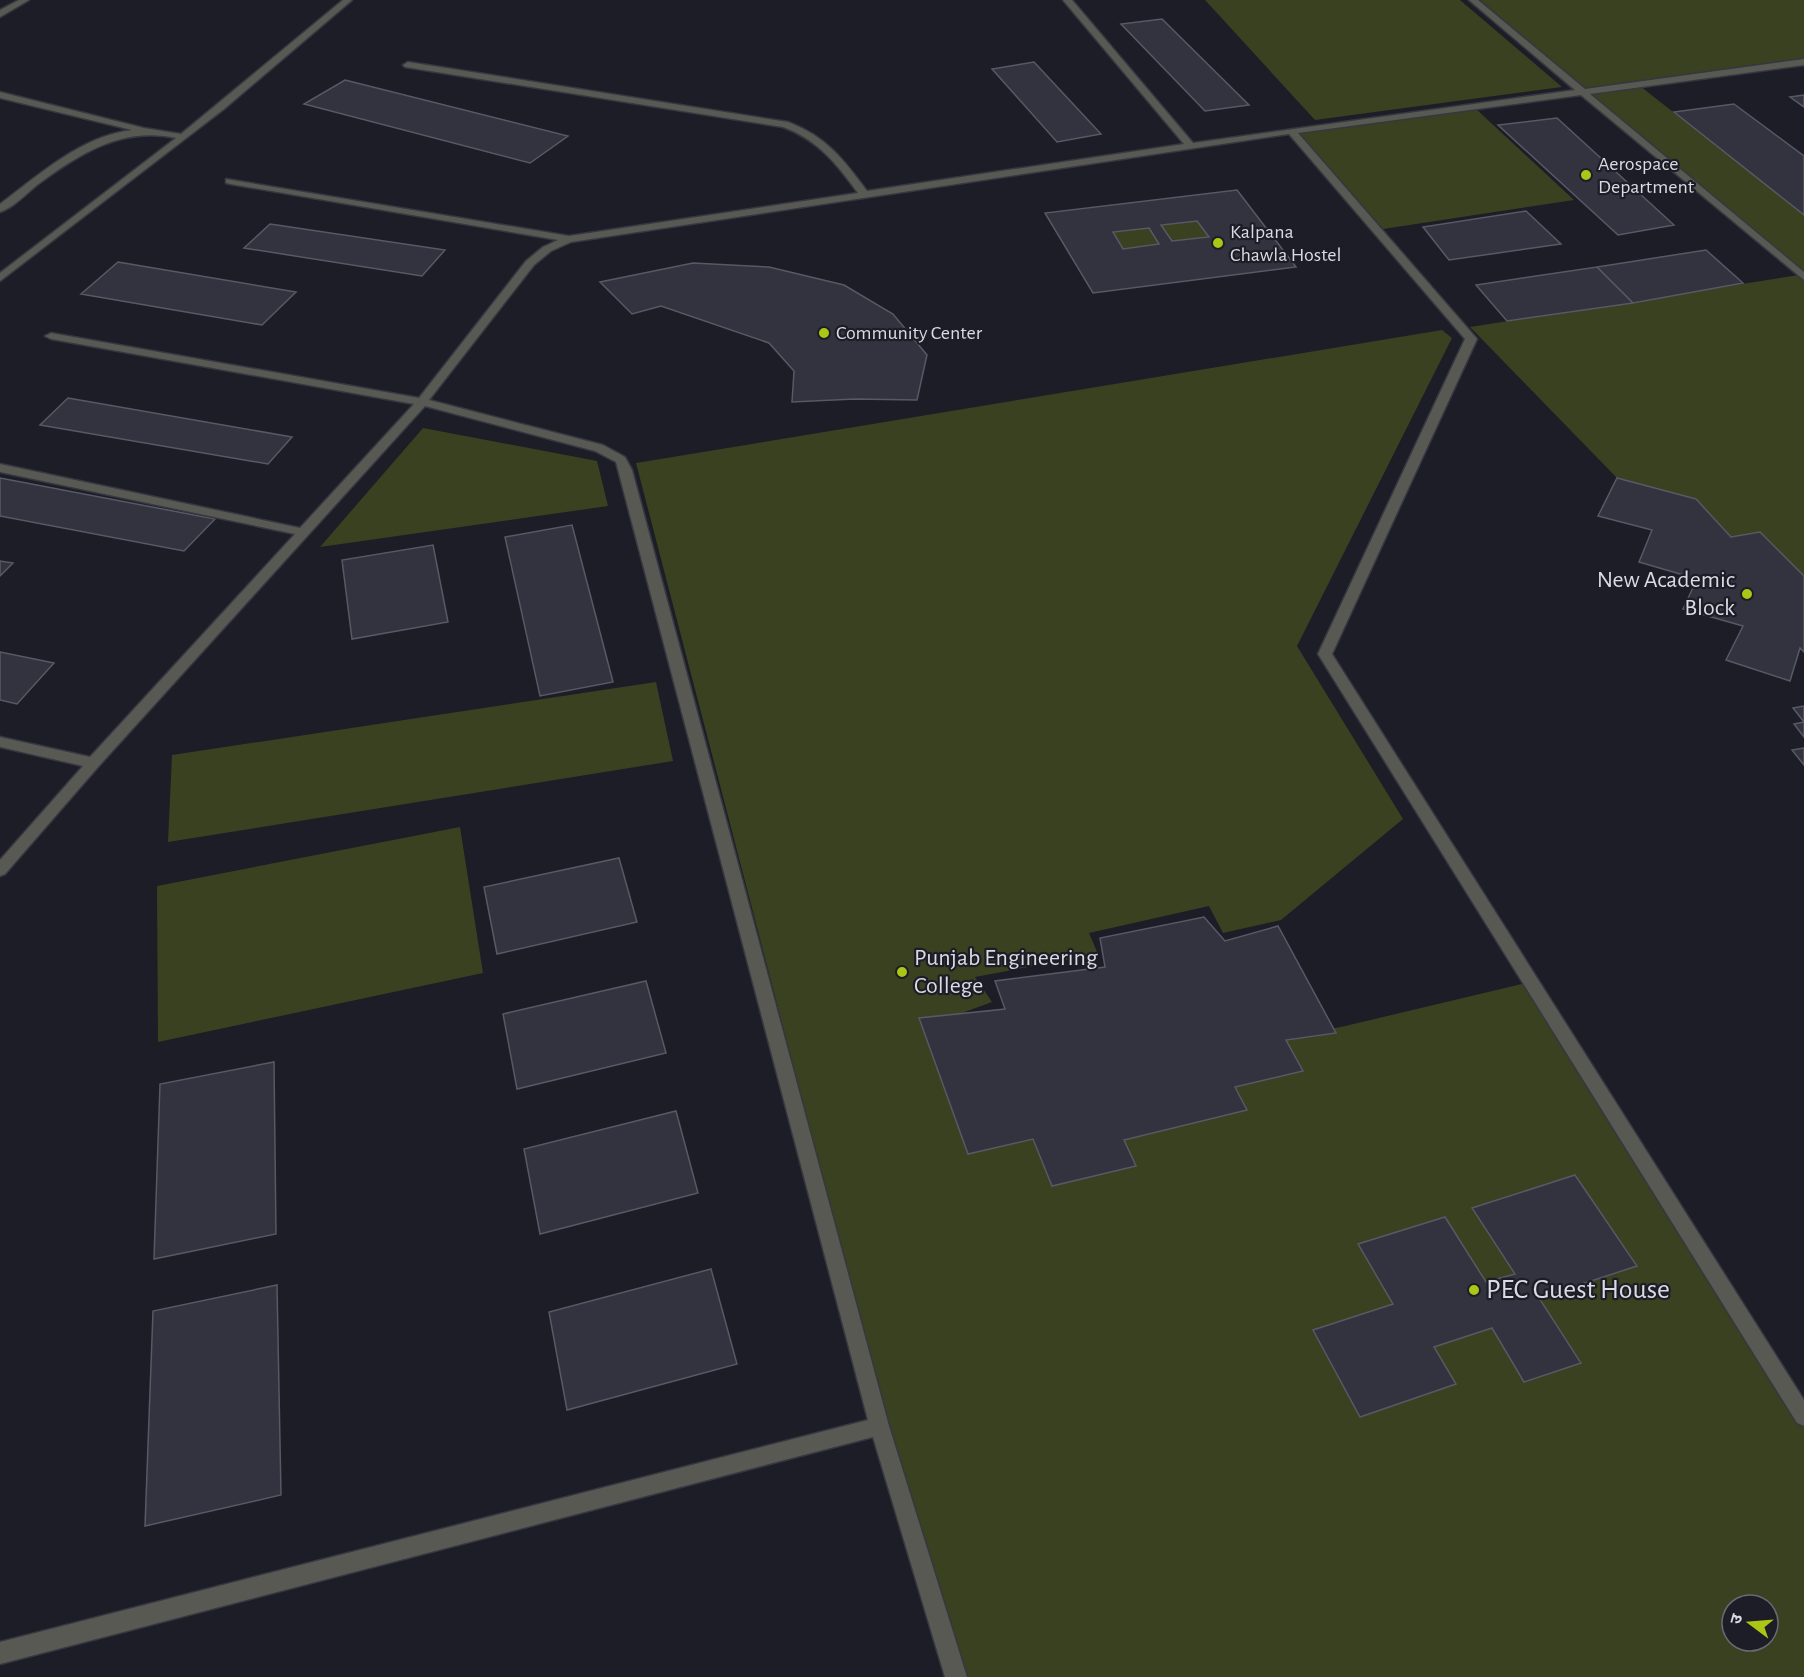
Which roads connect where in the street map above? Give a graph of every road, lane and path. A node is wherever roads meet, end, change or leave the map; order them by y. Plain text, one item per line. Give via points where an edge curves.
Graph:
1 (25, 0) edge
2 (348, 0) edge
3 (1067, 0) edge
4 (1473, 0) edge
5 (0, 14) edge
6 (1804, 62) edge
7 (408, 65) dead end
8 (1581, 92) junction
9 (1, 96) edge
10 (147, 131) junction
11 (1291, 131) junction
12 (183, 136) junction
13 (1191, 146) junction
14 (230, 181) dead end
15 (864, 194) junction
16 (0, 209) edge
17 (569, 239) junction
18 (1804, 277) edge
19 (0, 278) edge
20 (51, 336) dead end
21 (422, 402) junction
22 (0, 468) edge
23 (303, 532) junction
24 (0, 742) edge
25 (93, 763) junction
26 (0, 869) edge
27 (1804, 1417) edge
28 (879, 1426) junction
29 (0, 1653) edge
30 (956, 1677) edge

1 - 5 street
2 - 12 street
3 - 13 street
4 - 8 street
6 - 8 street
7 - 15 street via 785,124 826,144
8 - 11 street
8 - 18 street
9 - 10 street
10 - 12 street
10 - 16 street via 106,138 70,158
11 - 13 street
11 - 27 street via 1471,339 1325,654
12 - 19 street
13 - 15 street
14 - 17 street
15 - 17 street
17 - 21 street via 546,249 530,263
20 - 21 street
21 - 23 street
21 - 28 street via 599,448 621,460 626,470
22 - 23 street
23 - 25 street
24 - 25 street
25 - 26 street
28 - 29 street
28 - 30 street

